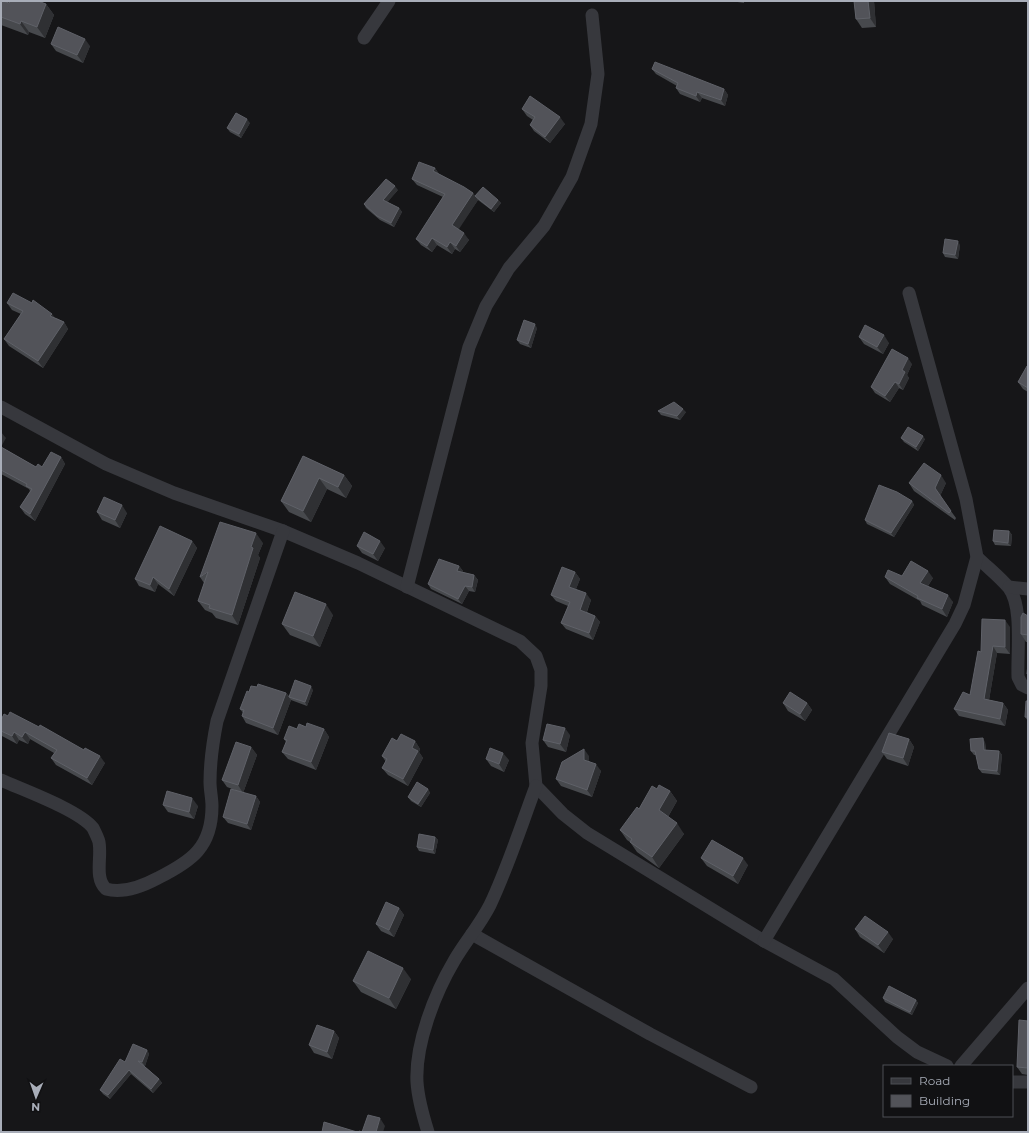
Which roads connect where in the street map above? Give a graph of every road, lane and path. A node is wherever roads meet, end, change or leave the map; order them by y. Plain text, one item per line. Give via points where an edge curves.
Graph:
1 (389, 1) edge
2 (592, 15) dead end
3 (364, 38) dead end
4 (909, 293) dead end
5 (1, 407) edge
6 (283, 531) junction
7 (977, 557) junction
8 (407, 586) junction
9 (1009, 587) junction
10 (1028, 589) edge
11 (1028, 688) edge
12 (1, 780) edge
13 (536, 786) junction
14 (472, 934) junction
15 (764, 941) junction
16 (1028, 988) edge
17 (945, 1065) edge
18 (962, 1065) edge
19 (1013, 1082) edge
20 (1028, 1082) edge
21 (751, 1087) dead end
22 (428, 1132) edge

1 - 3 street
2 - 8 street via 598,74 591,124 572,177 544,226 510,268 486,306 469,347
4 - 7 street via 966,499
5 - 6 street via 113,467 174,493
6 - 8 street via 358,562
6 - 12 street via 217,721 212,752 211,823 206,840 196,854 179,868 143,885 128,890 106,889 100,881 100,851 92,828 79,817
7 - 9 street
7 - 15 street via 964,605 955,624
8 - 13 street via 520,641 536,656 541,670 541,686 532,743
9 - 10 street
9 - 11 street via 1016,601 1018,616 1018,677 1022,685
13 - 14 street via 502,880
13 - 15 street via 563,814 587,833
14 - 21 street
14 - 22 street via 454,962 437,997 421,1041 417,1081
15 - 17 street via 834,979 897,1037 917,1052
16 - 18 street
19 - 20 street

